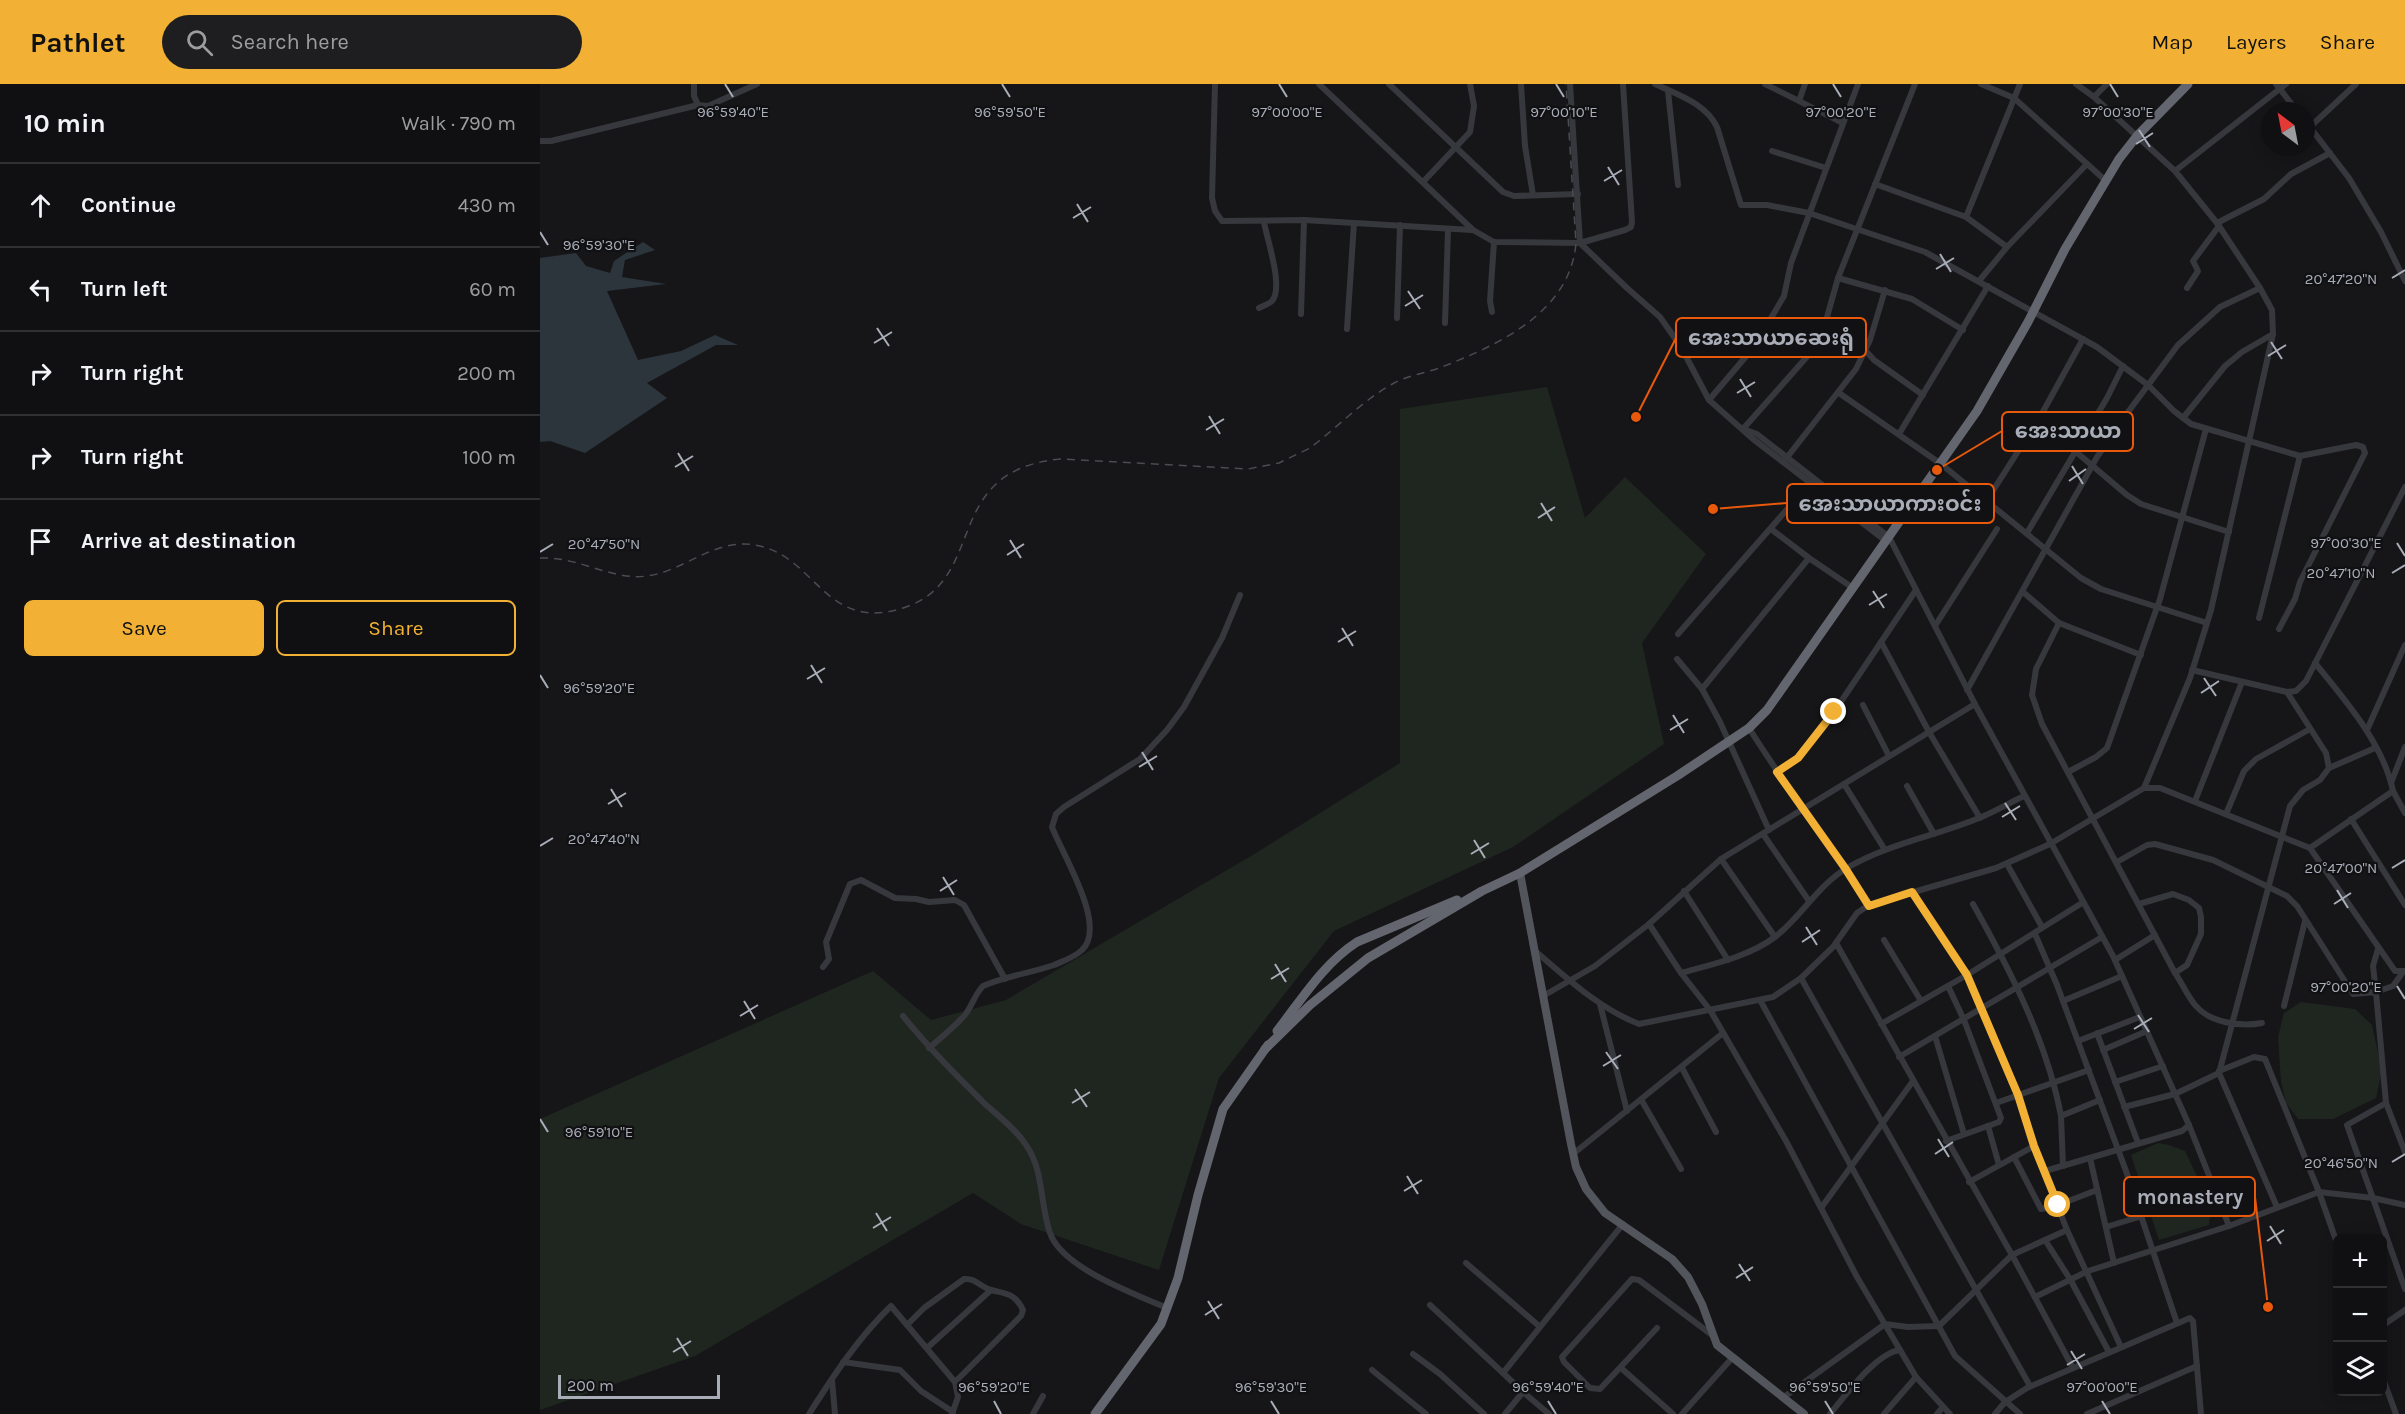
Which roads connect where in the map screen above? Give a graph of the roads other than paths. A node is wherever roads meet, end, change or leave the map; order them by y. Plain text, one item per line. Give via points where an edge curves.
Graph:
1 (694, 84) edge
2 (757, 84) edge
3 (1215, 84) edge
4 (1319, 84) edge
5 (1389, 84) edge
6 (1470, 84) edge
7 (1521, 84) edge
8 (1570, 84) edge
9 (1623, 84) edge
10 (1655, 84) edge
11 (1765, 84) edge
12 (1805, 84) edge
13 (1858, 84) edge
14 (1915, 84) edge
15 (1981, 84) edge
16 (2020, 84) edge
17 (2076, 84) edge
18 (2107, 84) edge
19 (2188, 84) edge
20 (2286, 84) edge
21 (2356, 84) edge
22 (2278, 87) edge
23 (1668, 91) junction
24 (2094, 97) junction
25 (2014, 98) junction
26 (1799, 101) junction
27 (2290, 102) edge
28 (698, 105) junction
29 (2315, 119) edge
30 (1843, 123) junction
31 (2315, 134) edge
32 (2137, 136) junction
33 (540, 141) edge
34 (1454, 147) junction
35 (1772, 151) dead end
36 (2330, 153) junction
37 (2087, 164) junction
38 (1826, 168) junction
39 (2175, 171) junction
40 (1423, 182) junction
41 (2106, 182) junction
42 (1875, 184) junction
43 (1678, 185) dead end
44 (1578, 194) junction
45 (1533, 195) junction
46 (1809, 213) junction
47 (1966, 217) junction
48 (1304, 220) junction
49 (1264, 222) junction
50 (1354, 223) junction
51 (2218, 224) junction
52 (1400, 225) junction
53 (1857, 228) junction
54 (1448, 230) junction
55 (1473, 230) junction
56 (1494, 242) junction
57 (1580, 243) junction
58 (2007, 247) junction
59 (1838, 278) junction
60 (1979, 281) junction
61 (2405, 281) edge
62 (1989, 286) junction
63 (2187, 288) dead end
64 (2260, 288) junction
65 (1885, 290) junction
66 (1259, 308) dead end
67 (1492, 312) dead end
68 (2034, 312) junction
69 (1301, 314) dead end
70 (1397, 318) dead end
71 (1445, 323) dead end
72 (1347, 329) dead end
73 (1963, 330) junction
74 (2273, 334) junction
75 (2083, 339) junction
76 (1865, 350) junction
77 (2123, 366) junction
78 (2148, 385) junction
79 (1839, 393) junction
80 (1923, 395) junction
81 (1709, 400) junction
82 (2183, 418) junction
83 (1743, 429) junction
84 (2206, 429) junction
85 (1899, 434) junction
86 (2249, 442) junction
87 (2075, 451) junction
88 (2300, 456) junction
89 (1785, 460) junction
90 (1941, 464) junction
91 (2093, 464) junction
92 (1810, 483) junction
93 (2405, 487) edge
94 (1987, 500) junction
95 (2182, 518) junction
96 (1771, 529) junction
97 (1997, 530) dead end
98 (2229, 532) junction
99 (2027, 533) junction
100 (1888, 539) junction
101 (2047, 548) junction
102 (1809, 558) junction
103 (1852, 588) junction
104 (1916, 590) junction
105 (2023, 592) junction
106 (1240, 595) dead end
107 (2157, 607) junction
108 (2259, 618) dead end
109 (2059, 623) junction
110 (2206, 623) junction
111 (1935, 626) junction
112 (2279, 629) dead end
113 (1678, 634) dead end
114 (1881, 642) junction
115 (2405, 645) edge
116 (2141, 655) junction
117 (1677, 659) dead end
118 (2315, 663) junction
119 (2192, 670) junction
120 (2242, 682) junction
121 (1702, 689) junction
122 (1967, 690) junction
123 (2287, 692) junction
124 (1975, 704) junction
125 (1863, 705) dead end
126 (1749, 728) junction
127 (2310, 729) junction
128 (2367, 730) junction
129 (1929, 732) junction
130 (1728, 743) junction
131 (2405, 747) edge
132 (2375, 748) junction
133 (1889, 756) junction
134 (2329, 768) junction
135 (1777, 772) junction
136 (2068, 772) junction
137 (1844, 783) junction
138 (1907, 786) dead end
139 (2392, 787) junction
140 (2144, 788) junction
141 (2024, 796) junction
142 (2405, 798) edge
143 (2195, 801) junction
144 (2397, 801) junction
145 (1802, 809) junction
146 (2405, 813) edge
147 (2226, 814) junction
148 (1980, 818) junction
149 (2094, 818) junction
150 (2351, 819) junction
151 (1766, 832) junction
152 (1934, 834) junction
153 (2280, 837) junction
154 (2050, 844) junction
155 (2310, 848) junction
156 (1885, 850) junction
157 (1721, 859) junction
158 (2117, 862) junction
159 (2007, 864) junction
160 (1845, 868) junction
161 (1520, 873) junction
162 (2270, 888) junction
163 (1482, 891) junction
164 (1684, 891) junction
165 (1912, 892) junction
166 (1809, 901) junction
167 (2082, 903) junction
168 (1973, 904) dead end
169 (2139, 904) junction
170 (2405, 905) edge
171 (1869, 906) junction
172 (2305, 921) junction
173 (1649, 924) junction
174 (2042, 927) junction
175 (2035, 934) junction
176 (2155, 935) junction
177 (1775, 937) junction
178 (2102, 937) junction
179 (1884, 940) dead end
180 (1836, 943) junction
181 (2378, 949) junction
182 (1534, 950) junction
183 (2001, 955) junction
184 (1728, 960) junction
185 (2115, 960) junction
186 (823, 967) dead end
187 (2048, 968) junction
188 (2404, 971) edge
189 (1682, 973) junction
190 (2175, 973) junction
191 (1967, 975) junction
192 (2122, 976) junction
193 (1801, 978) junction
194 (1005, 979) junction
195 (1570, 980) junction
196 (1948, 986) junction
197 (2017, 988) junction
198 (2376, 992) junction
199 (1543, 996) junction
200 (1760, 999) junction
201 (1921, 1001) junction
202 (2063, 1001) junction
203 (1600, 1004) junction
204 (2284, 1006) dead end
205 (1982, 1008) junction
206 (1710, 1010) junction
207 (903, 1016) dead end
208 (2140, 1017) junction
209 (1965, 1020) junction
210 (2230, 1023) junction
211 (2262, 1023) dead end
212 (1881, 1024) junction
213 (2147, 1031) junction
214 (1723, 1033) junction
215 (2097, 1033) junction
216 (1935, 1036) junction
217 (2078, 1041) junction
218 (929, 1048) junction
219 (1265, 1049) junction
220 (2103, 1050) junction
221 (1899, 1057) junction
222 (2163, 1066) junction
223 (1682, 1068) junction
224 (2089, 1070) junction
225 (2219, 1072) junction
226 (1912, 1081) junction
227 (2055, 1082) junction
228 (2115, 1082) junction
229 (2175, 1094) junction
230 (2018, 1095) junction
231 (2100, 1100) junction
232 (1642, 1101) junction
233 (1996, 1103) junction
234 (2386, 1103) junction
235 (2124, 1107) junction
236 (1627, 1112) junction
237 (2061, 1116) junction
238 (1881, 1123) junction
239 (2189, 1125) junction
240 (1988, 1126) junction
241 (1716, 1132) dead end
242 (1964, 1134) junction
243 (1946, 1140) junction
244 (2138, 1143) junction
245 (2034, 1146) junction
246 (2117, 1150) junction
247 (2405, 1152) edge
248 (1573, 1154) junction
249 (2014, 1157) junction
250 (2090, 1158) junction
251 (1852, 1164) junction
252 (1999, 1165) junction
253 (2063, 1166) junction
254 (1681, 1169) dead end
255 (2045, 1171) junction
256 (1969, 1182) junction
257 (2097, 1190) junction
258 (2319, 1192) junction
259 (2373, 1198) junction
260 (2058, 1205) junction
261 (2405, 1205) edge
262 (2277, 1207) junction
263 (1821, 1208) junction
264 (2142, 1216) junction
265 (1623, 1224) junction
266 (2229, 1226) junction
267 (2106, 1227) junction
268 (2067, 1230) junction
269 (2333, 1234) edge
270 (2045, 1240) junction
271 (2153, 1250) junction
272 (2012, 1255) junction
273 (1466, 1263) dead end
274 (2114, 1263) junction
275 (2088, 1271) junction
276 (2070, 1279) junction
277 (2405, 1289) edge
278 (991, 1290) junction
279 (1975, 1291) junction
280 (2035, 1297) junction
281 (1430, 1305) dead end
282 (1167, 1308) junction
283 (2405, 1310) edge
284 (2177, 1323) junction
285 (2387, 1323) edge
286 (1885, 1324) junction
287 (907, 1325) junction
288 (1539, 1326) junction
289 (1939, 1326) junction
290 (1657, 1328) dead end
291 (1712, 1335) junction
292 (2121, 1347) junction
293 (927, 1348) junction
294 (1900, 1350) junction
295 (2109, 1352) junction
296 (1413, 1354) dead end
297 (1733, 1357) junction
298 (843, 1362) junction
299 (2197, 1366) junction
300 (1621, 1368) junction
301 (2073, 1368) junction
302 (1372, 1370) dead end
303 (1503, 1373) junction
304 (1916, 1377) junction
305 (832, 1379) junction
306 (955, 1382) junction
307 (2030, 1386) junction
308 (2387, 1390) edge
309 (1523, 1392) junction
310 (1043, 1396) dead end
311 (1784, 1397) junction
312 (2005, 1402) junction
313 (1943, 1407) junction
314 (953, 1413) edge
315 (809, 1414) edge
316 (835, 1414) edge
317 (1033, 1414) edge
318 (1095, 1414) edge
319 (1426, 1414) edge
320 (1484, 1414) edge
321 (1505, 1414) edge
322 (1549, 1414) edge
323 (1673, 1414) edge
324 (1682, 1414) edge
325 (1804, 1414) edge
326 (1830, 1414) edge
327 (1884, 1414) edge
328 (1937, 1414) edge
329 (1950, 1414) edge
330 (1995, 1414) edge
331 (2020, 1414) edge
332 (2087, 1414) edge
333 (2200, 1414) edge
334 (2396, 1414) edge

1 - 28 street via 693,96
2 - 28 street via 708,106
3 - 49 street via 1212,198 1217,218 1225,223
4 - 40 street
5 - 34 street
6 - 34 street via 1470,132
7 - 45 street
8 - 44 street
9 - 57 street via 1631,227
10 - 23 street
11 - 26 street
12 - 26 street
13 - 30 street
14 - 42 street
15 - 25 street
16 - 25 street
17 - 24 street
18 - 24 street
19 - 32 highway
20 - 22 street
21 - 29 street
22 - 27 street
22 - 39 street
23 - 43 street
23 - 46 street via 1703,107 1712,116 1741,205 1767,205
24 - 32 street
25 - 37 street
25 - 47 street
26 - 30 street
28 - 33 street
30 - 38 street
31 - 36 street
32 - 39 street
32 - 41 highway
34 - 40 street
34 - 45 street via 1503,192
35 - 38 street
36 - 51 street via 2292,174 2257,203
36 - 61 street via 2381,232
37 - 41 street
37 - 58 street
38 - 46 street
39 - 51 street
40 - 55 street
41 - 68 highway via 2065,249
42 - 47 street
42 - 53 street
44 - 45 street
44 - 57 street
46 - 53 street
46 - 81 street via 1784,296 1754,347
47 - 58 street
48 - 49 street
48 - 50 street
48 - 69 street
49 - 66 street via 1277,281 1271,302
50 - 52 street
50 - 72 street
51 - 63 street via 2193,261 2198,271
51 - 64 street
52 - 54 street
52 - 70 street
53 - 59 street
53 - 60 street via 1925,252
54 - 55 street
54 - 71 street
55 - 56 street
56 - 57 street
56 - 67 street
57 - 81 street via 1660,317
58 - 60 street
59 - 65 street
59 - 83 street via 1820,342
60 - 62 street
62 - 68 street
62 - 73 street
64 - 74 street via 2272,310
64 - 78 street via 2220,308 2178,345
65 - 73 street via 1912,299
65 - 76 street
68 - 75 street
68 - 90 highway via 1977,411
73 - 80 street
74 - 82 street via 2225,366
74 - 86 street
75 - 77 street
75 - 94 street via 2040,417
76 - 79 street
76 - 80 street
77 - 78 street
77 - 87 street
78 - 82 street
78 - 91 street
79 - 85 street
79 - 89 street
80 - 85 street
81 - 83 street
82 - 84 street
83 - 89 street
84 - 86 street
84 - 95 street
85 - 90 street
86 - 88 street
86 - 98 street
87 - 91 street
87 - 99 street
88 - 108 street
88 - 112 street via 2356,445 2363,447 2365,453
89 - 92 street
89 - 100 street
90 - 94 street
90 - 100 highway
91 - 95 street via 2141,504
91 - 101 street
92 - 96 street
92 - 100 street
93 - 118 street
94 - 99 street
95 - 98 street
95 - 107 street
96 - 102 street
96 - 113 street
97 - 111 street
98 - 110 street
99 - 101 street
100 - 103 highway
100 - 104 street
101 - 105 street
101 - 107 street via 2100,589
102 - 103 street
102 - 121 street
103 - 126 highway via 1767,710
104 - 111 street
104 - 114 street
105 - 109 street
105 - 122 street
106 - 194 street via 1222,638 1167,730 1140,759 1064,807 1053,819 1052,827 1091,922 1083,949 1053,965
107 - 110 street
107 - 116 street
109 - 116 street
109 - 136 street via 2036,669 2032,695 2042,724
110 - 119 street
111 - 122 street
114 - 129 street
114 - 135 street via 1798,758
115 - 128 street
116 - 136 street via 2107,748
117 - 121 street
118 - 123 street via 2306,681 2296,691
118 - 128 street
119 - 120 street
119 - 140 street
120 - 123 street
120 - 143 street
121 - 130 street
122 - 124 street
123 - 127 street
124 - 129 street
124 - 141 street
125 - 133 street
126 - 130 highway
126 - 135 street
127 - 134 street via 2326,753
127 - 147 street via 2256,759 2244,771
128 - 132 street
129 - 133 street
129 - 148 street
130 - 151 street
130 - 161 highway
131 - 139 street
132 - 134 street
132 - 139 street
133 - 137 street
134 - 153 street via 2290,806
135 - 145 street
136 - 149 street
137 - 145 street
137 - 156 street
138 - 152 street
139 - 144 street
139 - 150 street
140 - 143 street via 2160,788
140 - 149 street
141 - 148 street
141 - 154 street
142 - 144 street
143 - 147 street
144 - 146 street
145 - 151 street
145 - 160 street
147 - 153 street
148 - 152 street
149 - 154 street
149 - 158 street
150 - 155 street
150 - 170 street
151 - 157 street
151 - 166 street
152 - 156 street
153 - 155 street
153 - 162 street
154 - 159 street
154 - 167 street
155 - 181 street
156 - 160 street
157 - 164 street
157 - 177 street
158 - 162 street via 2155,844 2213,860
158 - 169 street
159 - 165 street
159 - 174 street
160 - 166 street
160 - 171 street
161 - 163 highway
161 - 182 main road
162 - 172 street via 2287,896
162 - 210 street
163 - 219 highway via 1368,958 1310,1005
163 - 219 highway via 1346,950 1323,970
164 - 173 street
164 - 184 street
165 - 171 street
165 - 191 street
166 - 177 street
167 - 174 street
167 - 178 street
168 - 183 street
169 - 176 street
169 - 190 street via 2173,894 2199,908 2201,934 2187,965
171 - 180 street via 1857,913
172 - 198 street via 2353,994
172 - 204 street
173 - 189 street
173 - 195 street via 1595,966
174 - 175 street
175 - 183 street
175 - 187 street
176 - 185 street
176 - 190 street
177 - 184 street
178 - 185 street
178 - 187 street
179 - 201 street
180 - 193 street
180 - 212 street
181 - 188 street via 2395,971
181 - 198 street via 2373,966
182 - 195 street
182 - 199 main road
183 - 191 street
183 - 197 street
184 - 189 street
185 - 192 street
186 - 194 street via 829,959 826,942 850,884 861,879 895,898 955,900 963,905
187 - 197 street
187 - 202 street
188 - 198 street via 2392,986
189 - 206 street
190 - 210 street via 2196,1006 2207,1015
191 - 196 street
191 - 205 street
192 - 202 street
192 - 208 street
193 - 200 street via 1773,997
193 - 238 street
194 - 218 street via 983,986 965,1015
195 - 199 street
195 - 203 street
196 - 201 street
196 - 209 street
197 - 205 street
197 - 227 street
198 - 234 street
199 - 248 main road
200 - 206 street
200 - 251 street
201 - 212 street
202 - 217 street
203 - 206 street via 1639,1024
203 - 236 street
205 - 209 street
205 - 230 street
206 - 214 street
207 - 218 street
208 - 213 street
208 - 215 street
209 - 216 street
209 - 233 street
210 - 211 street
210 - 225 street
212 - 221 street
213 - 220 street
213 - 222 street
214 - 223 street
214 - 263 street
215 - 217 street
215 - 220 street
216 - 221 street
216 - 242 street
217 - 224 street
218 - 282 street via 1026,1144 1036,1166 1050,1234 1056,1243 1104,1281
219 - 282 highway via 1223,1109 1179,1278
220 - 228 street
221 - 226 street
222 - 228 street
222 - 229 street
223 - 232 street
223 - 241 street
224 - 227 street
224 - 231 street
225 - 229 street
225 - 258 street via 2254,1057 2265,1059
225 - 262 street
226 - 238 street
226 - 243 street
227 - 230 street
227 - 237 street
228 - 235 street
229 - 235 street
229 - 239 street
230 - 233 street
230 - 245 street
231 - 237 street
231 - 246 street
232 - 236 street
232 - 254 street
233 - 240 street via 2001,1118
234 - 247 street
234 - 259 street via 2347,1125
235 - 244 street
236 - 248 street
237 - 253 street
238 - 251 street
238 - 279 street
239 - 244 street via 2182,1131
239 - 266 street
240 - 242 street
240 - 252 street
242 - 243 street
243 - 256 street
244 - 246 street
245 - 249 street
245 - 255 street
246 - 250 street
246 - 264 street
248 - 265 main road via 1586,1189 1605,1214
249 - 252 street
249 - 260 street via 2040,1208
250 - 253 street
250 - 257 street
251 - 263 street
251 - 289 street
252 - 256 street
253 - 255 street
255 - 260 street
256 - 272 street
257 - 260 street
257 - 267 street
258 - 259 street
258 - 262 street
258 - 269 street
259 - 261 street
259 - 277 street
260 - 268 street
262 - 266 street
263 - 286 street
264 - 267 street
264 - 271 street
265 - 288 street
265 - 291 main road via 1672,1259 1688,1277
266 - 271 street
267 - 274 street
268 - 270 street
268 - 275 street
270 - 272 street
270 - 276 street
271 - 274 street
271 - 284 street
272 - 279 street
272 - 280 street
273 - 288 street
274 - 275 street
275 - 276 street
275 - 292 street
276 - 280 street
276 - 295 street
278 - 287 street via 972,1279 964,1279
278 - 293 street
278 - 306 street via 1014,1298 1023,1310 1021,1316
279 - 289 street
279 - 307 street
280 - 301 street
281 - 303 street
282 - 318 highway via 1161,1324
283 - 285 street
284 - 292 street
284 - 299 street via 2192,1319
286 - 289 street
286 - 294 street
286 - 311 street
287 - 293 street
287 - 298 street via 891,1306 868,1328
288 - 303 street
289 - 312 street via 1955,1356
290 - 300 street
291 - 297 main road via 1717,1345
291 - 300 street via 1640,1280 1632,1279 1562,1357 1594,1389 1600,1389
292 - 295 street
293 - 306 street
294 - 304 street
294 - 326 street via 1887,1354 1874,1365
295 - 301 street
296 - 320 street
297 - 311 main road
297 - 324 street
298 - 305 street
298 - 314 street via 900,1370 921,1391
299 - 332 street
299 - 333 street
300 - 323 street
301 - 307 street
302 - 319 street
303 - 309 street
304 - 313 street
304 - 327 street
305 - 315 street
305 - 316 street
306 - 314 street via 958,1397
307 - 312 street
308 - 334 street
309 - 321 street
309 - 322 street
310 - 317 street
311 - 325 main road
312 - 330 street
312 - 331 street
313 - 328 street
313 - 329 street

